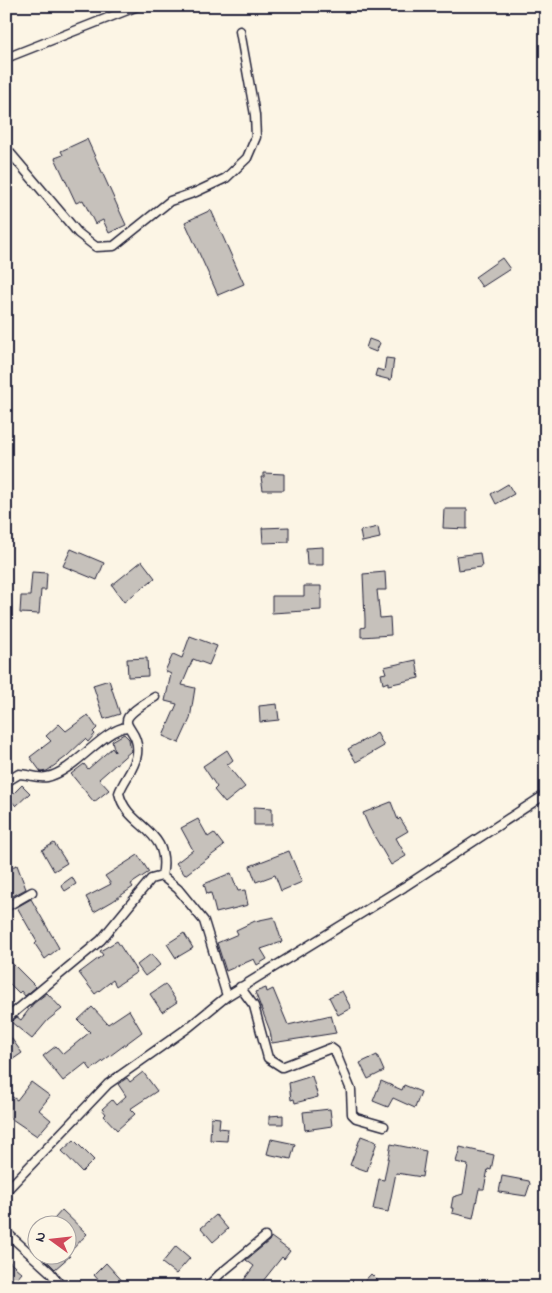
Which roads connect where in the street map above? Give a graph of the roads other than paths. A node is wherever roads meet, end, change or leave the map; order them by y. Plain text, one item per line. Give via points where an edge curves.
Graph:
1 (138, 6) edge
2 (240, 31) dead end
3 (6, 58) edge
4 (6, 148) edge
5 (155, 697) dead end
6 (127, 727) junction
7 (6, 782) edge
8 (546, 794) edge
9 (162, 876) junction
10 (32, 892) dead end
11 (6, 907) edge
12 (240, 987) junction
13 (227, 996) junction
14 (6, 1019) edge
15 (384, 1126) dead end
16 (6, 1191) edge
17 (6, 1232) edge
18 (265, 1237) dead end
19 (62, 1287) edge
20 (207, 1287) edge

1 - 3 street
2 - 4 street via 255,115 256,137 247,158 226,178 170,201 114,246 96,247 78,233
5 - 6 street via 132,710 127,718
6 - 7 street via 104,739 55,775 45,778 19,774
6 - 9 street via 136,741 138,752 119,793 122,807 148,829 162,850 165,864
8 - 12 street via 404,887
9 - 13 street via 178,889 204,921
9 - 14 street via 151,879 101,940 79,961
10 - 11 street
12 - 13 street
12 - 15 street via 254,1006 268,1058 282,1067 331,1048 336,1051 350,1090 352,1114
13 - 16 street via 108,1084
17 - 19 street
18 - 20 street

